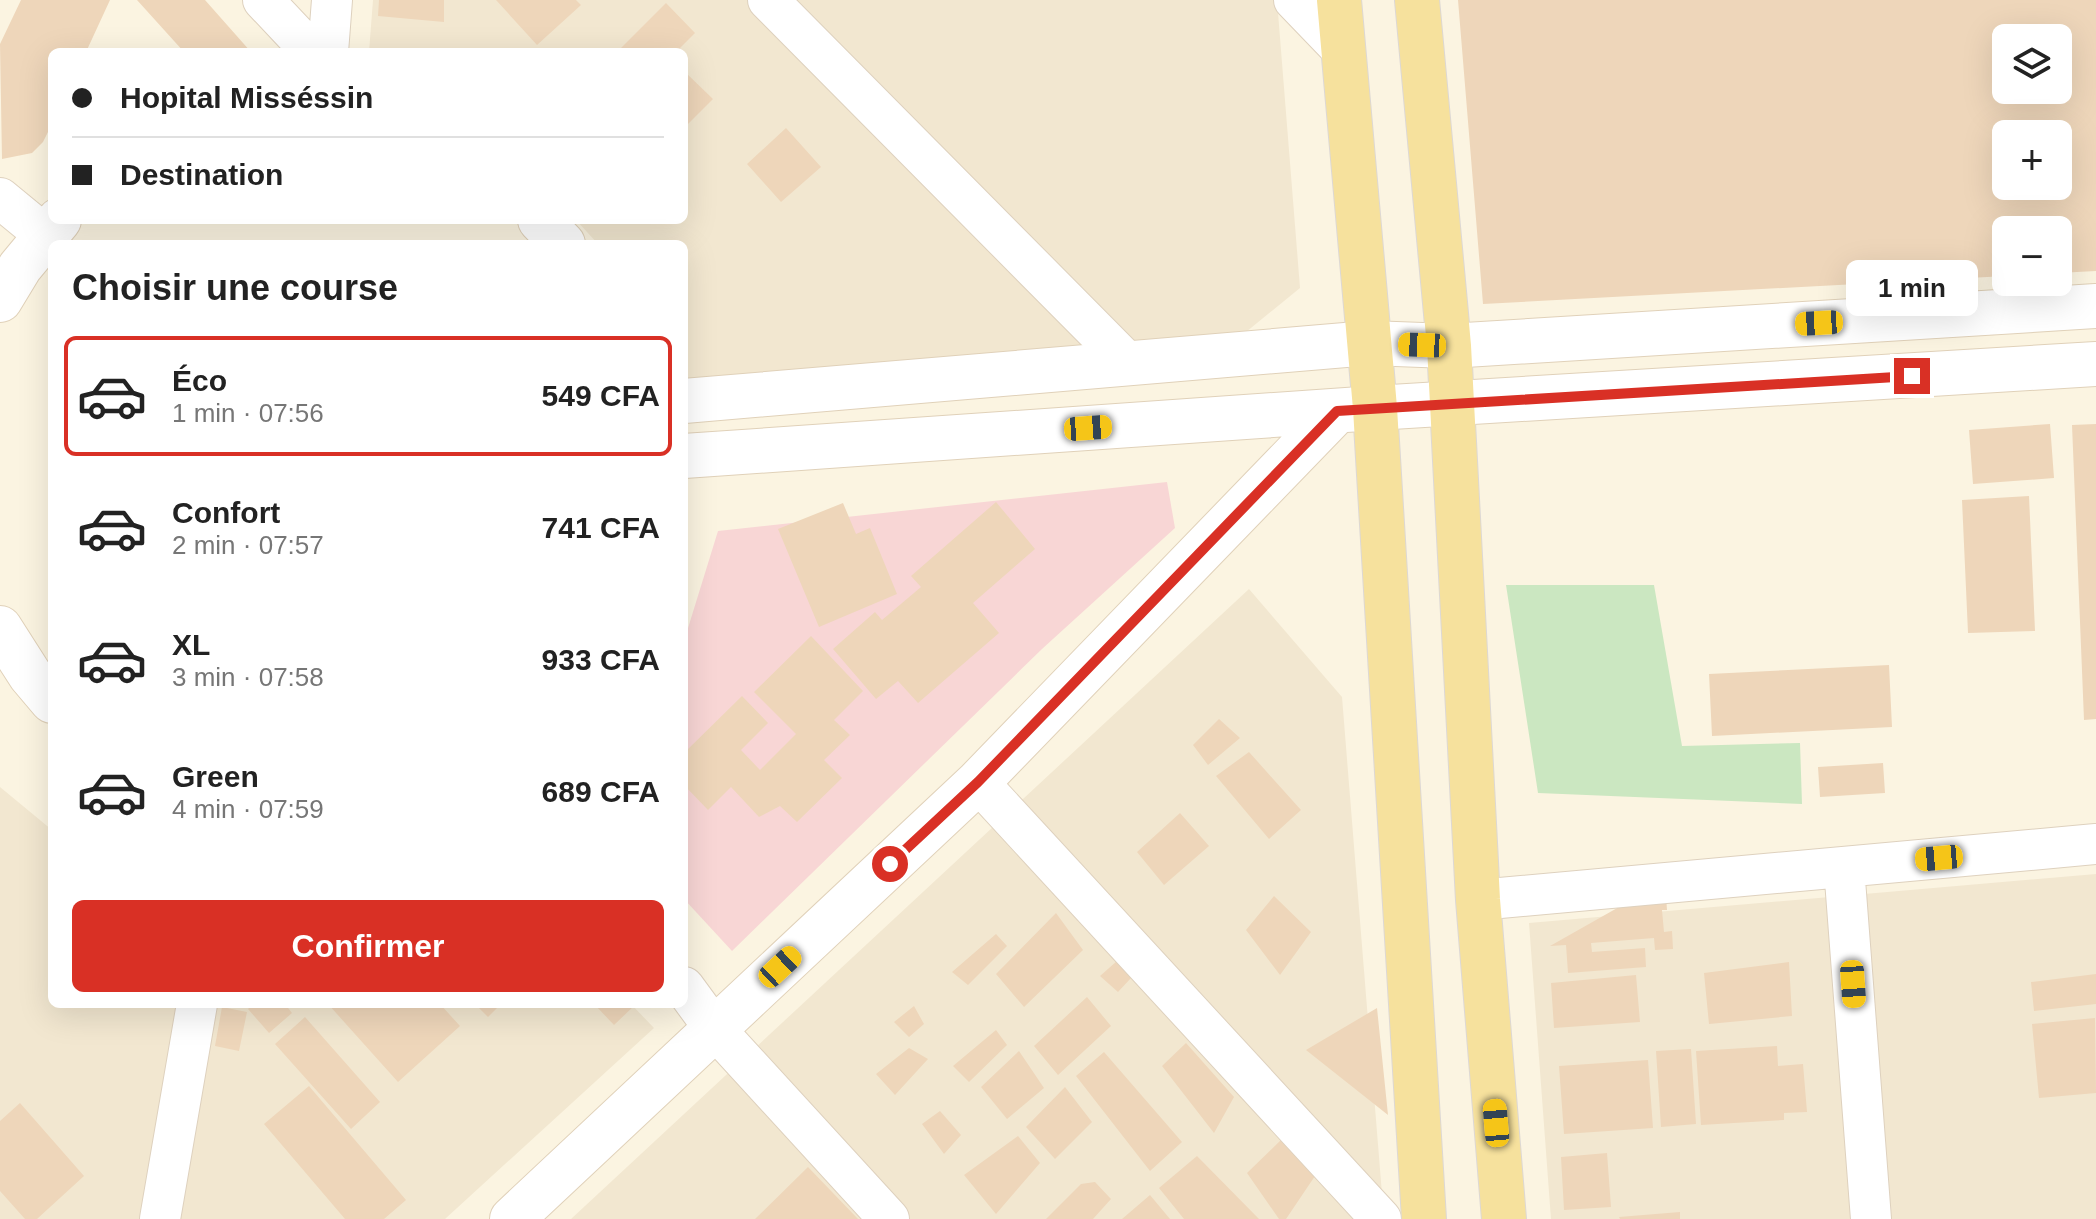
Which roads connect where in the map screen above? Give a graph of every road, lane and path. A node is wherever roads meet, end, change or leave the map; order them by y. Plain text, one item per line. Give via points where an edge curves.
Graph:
1 (263, 0) edge
2 (332, 0) edge
3 (768, 0) edge
4 (1294, 0) edge
5 (1339, 0) edge
6 (1417, 0) edge
7 (308, 48) edge
8 (328, 48) edge
9 (1345, 53) junction
10 (0, 198) edge
11 (544, 224) edge
12 (52, 228) edge
13 (559, 240) edge
14 (0, 300) edge
15 (2096, 306) edge
16 (1369, 343) junction
17 (1449, 346) junction
18 (1129, 364) junction
19 (2096, 364) edge
20 (688, 401) edge
21 (1452, 406) junction
22 (1356, 410) junction
23 (688, 456) edge
24 (0, 628) edge
25 (48, 695) edge
26 (978, 782) junction
27 (2096, 844) edge
28 (1844, 867) junction
29 (1478, 900) junction
30 (688, 992) edge
31 (196, 1008) edge
32 (714, 1028) junction
33 (160, 1219) edge
34 (512, 1219) edge
35 (889, 1219) edge
36 (1381, 1219) edge
37 (1424, 1219) edge
38 (1504, 1219) edge
39 (1871, 1219) edge

1 - 7 street
2 - 8 street
3 - 18 street
4 - 9 street
5 - 9 main road
6 - 17 main road
9 - 16 main road
10 - 12 street
11 - 13 main road
12 - 14 main road
15 - 17 main road
16 - 17 main road
16 - 18 main road
16 - 22 main road
17 - 21 main road
18 - 20 main road
19 - 21 main road
21 - 22 main road
21 - 29 main road
22 - 23 main road
22 - 26 main road
22 - 37 main road
24 - 25 main road
26 - 32 main road
26 - 36 street
27 - 28 street
28 - 29 street
28 - 39 street
29 - 38 main road
30 - 32 street
31 - 33 street
32 - 34 main road
32 - 35 street

